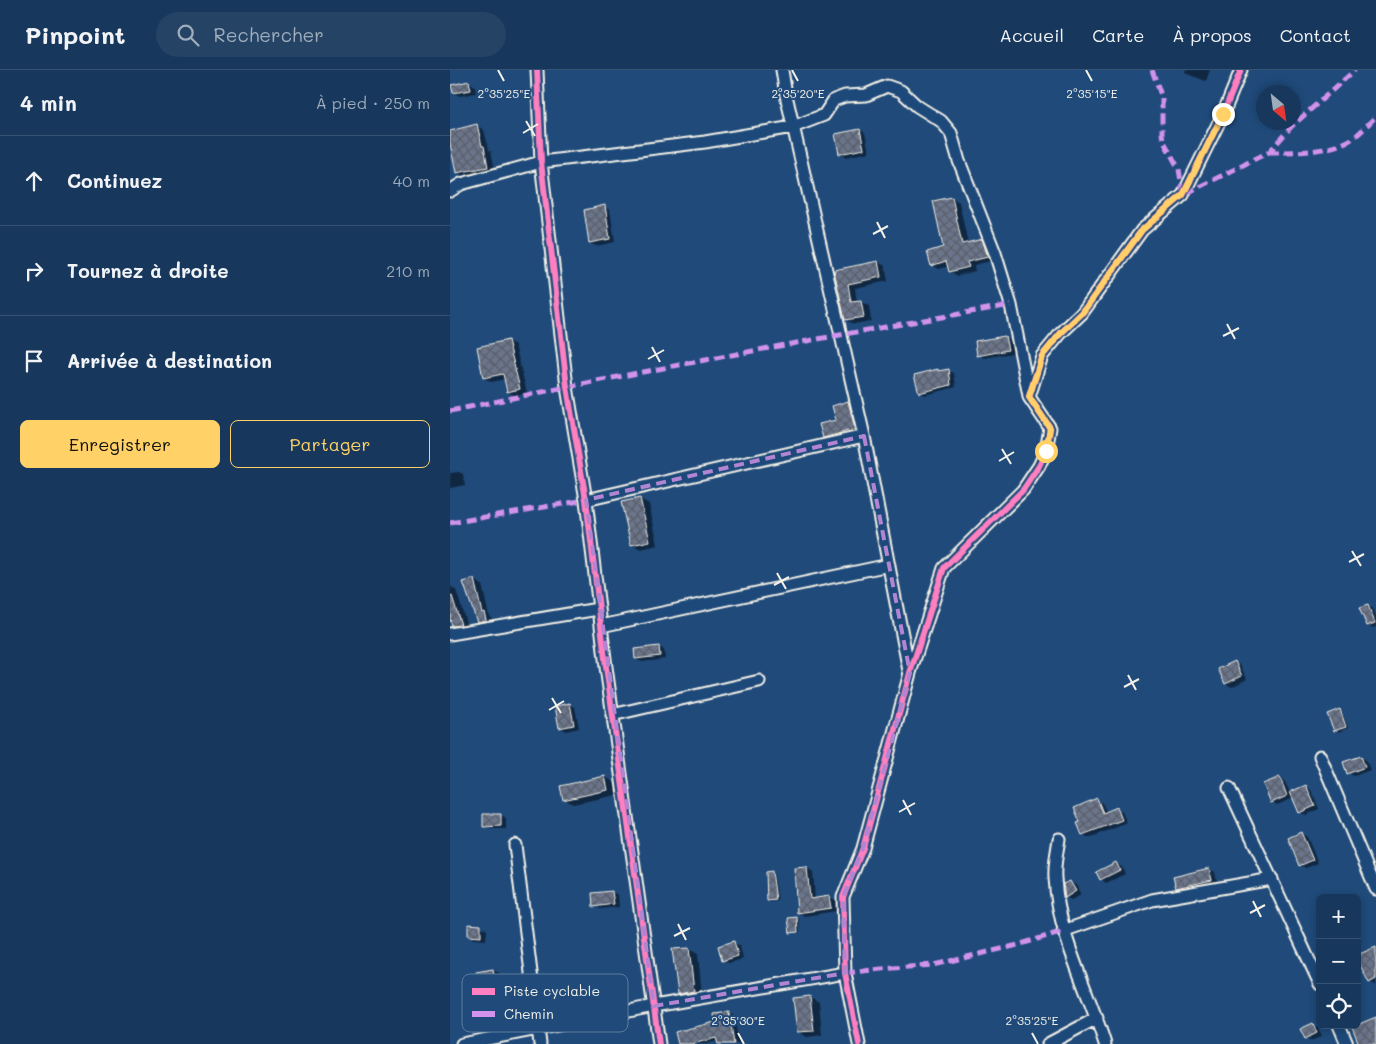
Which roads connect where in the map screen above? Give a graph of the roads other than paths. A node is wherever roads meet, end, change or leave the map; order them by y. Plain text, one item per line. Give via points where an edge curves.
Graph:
1 (537, 70) edge
2 (782, 70) edge
3 (1241, 70) edge
4 (793, 127) junction
5 (541, 162) junction
6 (450, 191) edge
7 (1029, 397) junction
8 (864, 436) junction
9 (586, 500) junction
10 (889, 565) junction
11 (598, 609) junction
12 (601, 626) junction
13 (450, 634) edge
14 (910, 673) junction
15 (759, 681) dead end
16 (612, 715) junction
17 (1320, 756) dead end
18 (1229, 788) dead end
19 (1059, 839) dead end
20 (515, 845) dead end
21 (1272, 878) junction
22 (1376, 889) edge
23 (1063, 931) junction
24 (845, 973) junction
25 (531, 974) edge
26 (1316, 975) edge
27 (654, 1006) junction
28 (628, 1011) edge
29 (1097, 1018) junction
30 (1341, 1029) edge
31 (523, 1032) edge
32 (462, 1044) edge
33 (659, 1044) edge
34 (859, 1044) edge
35 (1048, 1044) edge
36 (1105, 1044) edge
37 (1347, 1044) edge

1 - 5 street
2 - 4 street
3 - 7 street via 1183,195 1142,230 1082,313 1042,356
4 - 5 street via 705,142
4 - 7 street via 824,115 834,100 887,86 901,91 917,106 942,121 952,133 1011,305
4 - 8 street
5 - 6 street via 461,184
5 - 9 street via 567,386
7 - 14 street via 1050,428 1046,451 1023,490 944,568
8 - 9 street
8 - 10 street
9 - 11 street
10 - 12 street
10 - 14 street
11 - 12 street
11 - 13 street
12 - 16 street
14 - 24 street via 863,848 842,897
15 - 16 street
16 - 27 street
17 - 22 street
18 - 21 street
19 - 23 street via 1054,876
20 - 25 street
21 - 23 street via 1152,900
21 - 26 street
23 - 29 street
24 - 27 street
24 - 34 street
27 - 28 street
27 - 33 street
29 - 35 street
29 - 36 street
30 - 37 street
31 - 32 street

